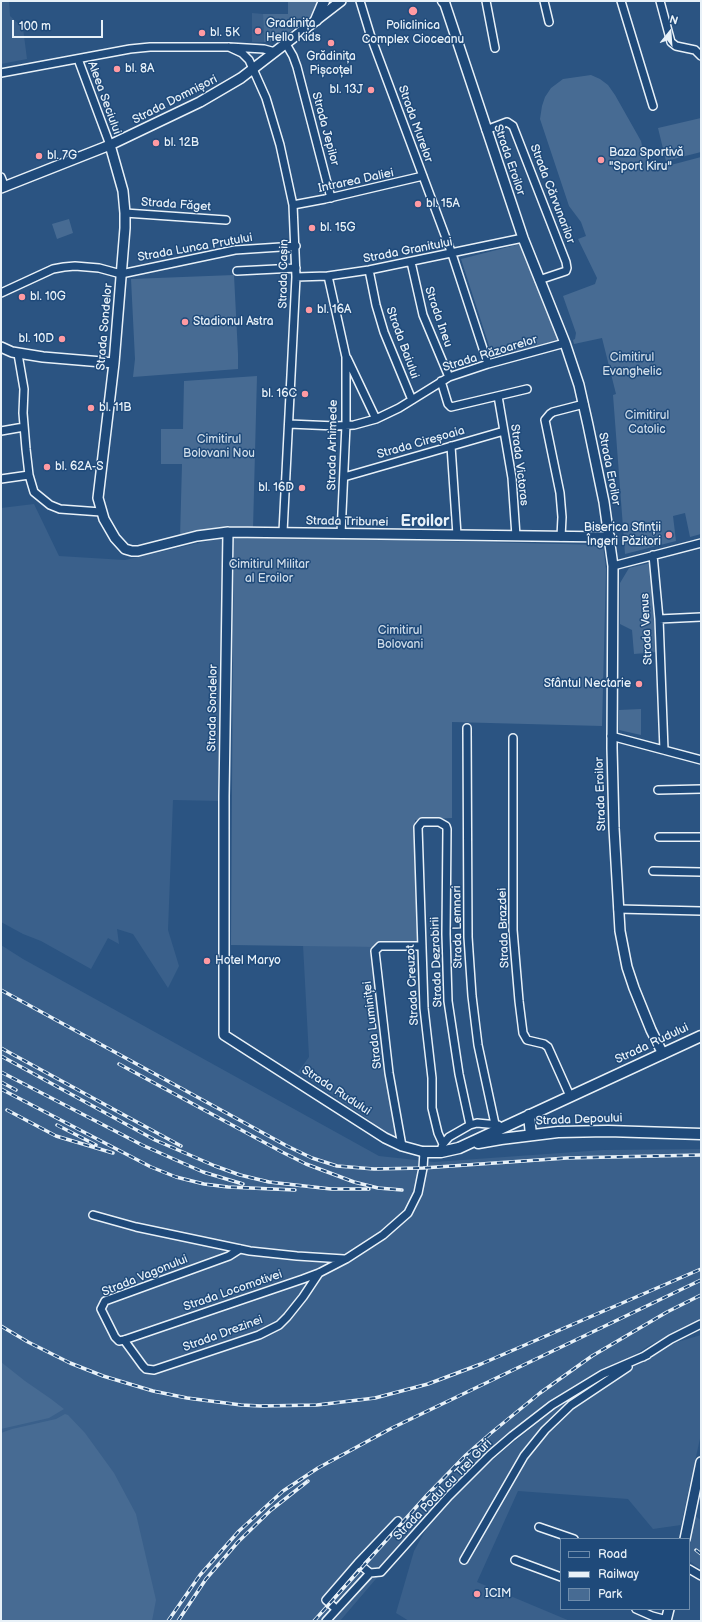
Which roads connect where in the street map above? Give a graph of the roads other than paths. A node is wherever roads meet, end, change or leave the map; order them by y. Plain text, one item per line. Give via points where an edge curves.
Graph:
1 (341, 1) edge
2 (360, 1) edge
3 (443, 1) edge
4 (486, 1) edge
5 (544, 1) edge
6 (621, 1) edge
7 (660, 1) edge
8 (322, 3) edge
9 (316, 20) junction
10 (549, 22) dead end
11 (286, 44) junction
12 (229, 46) junction
13 (495, 48) dead end
14 (275, 52) junction
15 (701, 56) edge
16 (78, 59) junction
17 (253, 69) junction
18 (1, 73) edge
19 (653, 106) dead end
20 (486, 130) junction
21 (110, 145) junction
22 (423, 176) junction
23 (1, 177) edge
24 (3, 188) edge
25 (331, 198) junction
26 (293, 205) junction
27 (125, 213) junction
28 (226, 220) dead end
29 (523, 238) junction
30 (296, 246) junction
31 (452, 254) junction
32 (410, 262) junction
33 (296, 268) junction
34 (369, 270) junction
35 (237, 271) dead end
36 (122, 274) junction
37 (328, 276) junction
38 (296, 277) junction
39 (539, 280) junction
40 (1, 293) edge
41 (565, 343) junction
42 (1, 347) edge
43 (18, 354) junction
44 (346, 357) junction
45 (114, 363) junction
46 (488, 364) junction
47 (449, 377) junction
48 (441, 381) junction
49 (527, 389) dead end
50 (498, 396) junction
51 (412, 400) junction
52 (584, 404) junction
53 (376, 420) junction
54 (288, 424) junction
55 (346, 425) junction
56 (24, 427) junction
57 (1, 430) edge
58 (504, 431) junction
59 (451, 446) junction
60 (29, 475) junction
61 (344, 477) junction
62 (1, 479) edge
63 (101, 512) junction
64 (228, 532) junction
65 (283, 532) junction
66 (341, 534) junction
67 (457, 535) junction
68 (516, 536) junction
69 (561, 537) junction
70 (610, 537) junction
71 (701, 543) edge
72 (653, 556) junction
73 (613, 566) junction
74 (701, 617) edge
75 (658, 619) junction
76 (467, 728) dead end
77 (611, 736) junction
78 (513, 738) dead end
79 (664, 750) junction
80 (701, 760) edge
81 (701, 789) edge
82 (658, 790) dead end
83 (420, 824) joint
84 (660, 837) dead end
85 (701, 838) edge
86 (653, 871) dead end
87 (701, 872) edge
88 (618, 909) junction
89 (701, 911) edge
90 (422, 946) junction
91 (224, 1035) joint
92 (701, 1036) edge
93 (663, 1054) junction
94 (570, 1096) junction
95 (529, 1115) junction
96 (470, 1125) junction
97 (500, 1125) junction
98 (701, 1134) edge
99 (530, 1135) junction
100 (402, 1146) junction
101 (442, 1148) junction
102 (459, 1148) junction
103 (424, 1152) junction
104 (93, 1215) dead end
105 (240, 1249) junction
106 (346, 1259) junction
107 (319, 1273) junction
108 (701, 1324) edge
109 (124, 1340) junction
110 (647, 1354) junction
111 (701, 1462) edge
112 (398, 1521) dead end
113 (539, 1527) dead end
114 (571, 1538) edge
115 (684, 1538) edge
116 (464, 1560) dead end
117 (515, 1560) dead end
118 (358, 1563) junction
119 (690, 1570) edge
120 (371, 1573) junction
121 (701, 1576) edge
122 (560, 1577) edge
123 (336, 1609) junction
124 (638, 1610) edge
125 (669, 1610) edge
126 (326, 1621) edge
127 (667, 1621) edge

1 - 9 street, Strada Domnișori
2 - 22 street, Strada Murelor
3 - 20 street, Strada Eroilor
4 - 13 street
5 - 10 street
6 - 19 street
7 - 15 street via 671,42 676,46 695,50
8 - 9 main road
9 - 11 street, Strada Domnișori
11 - 14 street, Strada Domnișori
11 - 25 street, Strada Jepilor via 297,67
12 - 14 street
12 - 16 street via 150,47
12 - 17 street, Strada Cașin via 245,55
14 - 17 street, Strada Domnișori
16 - 18 street
16 - 21 street, Aleea Seciului
17 - 21 street, Strada Domnișori via 200,102
17 - 26 street, Strada Cașin via 268,104
20 - 29 street, Strada Eroilor
20 - 39 street, Strada Cărvunarilor via 507,122 513,126 566,262 566,271
21 - 24 street, Strada Domnișori
21 - 27 street, Strada Sondelor via 123,191
22 - 25 street, Intrarea Daliei
22 - 31 street, Strada Murelor
23 - 24 street
25 - 26 street, Intrarea Daliei
26 - 30 street, Strada Cașin
27 - 28 street, Strada Făget
27 - 36 street, Strada Sondelor
29 - 31 street, Strada Granitului
29 - 39 street, Strada Eroilor
30 - 33 street, Strada Cașin
30 - 36 street, Strada Lunca Prutului via 235,250
31 - 32 street, Strada Granitului
31 - 46 street, Strada Murelor
32 - 34 street, Strada Granitului
32 - 47 street, Strada Ineu via 423,316
33 - 35 street
33 - 38 street, Strada Cașin
34 - 37 street, Strada Granitului
34 - 51 street, Strada Baiului via 384,332
36 - 40 street via 99,268 64,267
36 - 45 street, Strada Sondelor
37 - 38 street, Strada Granitului
37 - 44 street, Strada Arhimede
38 - 54 street, Strada Cașin
39 - 41 street, Strada Eroilor
41 - 46 street, Strada Răzoarelor
41 - 52 street, Strada Eroilor
42 - 43 street
43 - 45 street
43 - 56 street via 24,390
44 - 53 street, Strada Arhimede
44 - 55 street, Strada Arhimede
45 - 63 street, Strada Sondelor via 99,475 98,498
46 - 47 street, Strada Răzoarelor
47 - 48 street, Strada Răzoarelor
48 - 50 street via 451,407
48 - 51 street, Strada Răzoarelor
49 - 50 street
50 - 58 street, Strada Victoras
51 - 53 street, Strada Răzoarelor
52 - 69 street via 553,412 546,420 560,493
52 - 70 street, Strada Eroilor
53 - 55 street, Strada Răzoarelor
54 - 55 street, Strada Răzoarelor
54 - 65 street, Strada Cașin
55 - 61 street, Strada Arhimede
56 - 57 street
56 - 60 street
58 - 59 street, Strada Cireșoaia
58 - 68 street, Strada Victoras via 512,478
59 - 61 street, Strada Cireșoaia
59 - 67 street
60 - 62 street
60 - 63 street via 34,492 50,505 60,509
61 - 66 street, Strada Arhimede
63 - 64 street, Strada Sondelor via 120,544 132,551 197,536
64 - 65 street, Strada Tribunei
64 - 91 street, Strada Sondelor
65 - 66 street, Strada Tribunei
66 - 67 street, Strada Tribunei
67 - 68 street, Strada Tribunei
68 - 69 street, Strada Tribunei
69 - 70 street, Strada Tribunei
70 - 73 street, Strada Eroilor
71 - 72 street
72 - 73 street
72 - 75 street, Strada Venus
73 - 77 street, Strada Eroilor
74 - 75 street
75 - 79 street, Strada Venus
76 - 97 street, Strada Lemnari via 468,937 472,996 478,1045
77 - 79 street
77 - 88 street, Strada Eroilor
78 - 94 street, Strada Brazdei via 513,930 523,1033 527,1040 548,1047
79 - 80 street
81 - 82 street
83 - 90 street, Strada Creuzot via 418,832
83 - 96 street, Strada Dezrobirii via 439,822 447,829 448,1001
84 - 85 street
86 - 87 street
88 - 89 street
88 - 93 street, Strada Eroilor via 623,948 630,974
90 - 100 street, Strada Luminiței via 380,946 375,950
90 - 101 street, Strada Creuzot via 424,1008 432,1078 431,1102
91 - 100 street, Strada Rudului via 382,1136
92 - 93 main road, Strada Rudului
93 - 94 main road, Strada Rudului
94 - 95 main road, Strada Rudului
95 - 97 main road, Strada Rudului
95 - 99 main road
96 - 97 street, Strada Rudului
96 - 101 street, Strada Rudului via 456,1132
97 - 102 main road, Strada Rudului
98 - 99 main road, Strada Depoului via 608,1131
99 - 102 main road, Strada Depoului
100 - 103 street, Strada Rudului
101 - 102 main road, Strada Rudului
101 - 103 main road, Strada Rudului
103 - 106 street, Strada Locomotivei via 422,1176 412,1208 387,1232
104 - 105 street, Strada Vagonului via 136,1228
105 - 106 street, Strada Vagonului via 282,1255
105 - 109 street, Strada Vagonului via 229,1256 105,1301 102,1313 117,1340
106 - 107 street, Strada Locomotivei
107 - 109 street, Strada Locomotivei
107 - 109 street, Strada Drezinei via 287,1317 259,1335 150,1370 143,1366
108 - 110 street, Strada Podul cu Trei Guri
110 - 116 street, Strada Podul cu Trei Guri via 577,1401 545,1430 524,1456
110 - 120 street, Strada Podul cu Trei Guri via 603,1374 552,1405 512,1436 449,1496 381,1572
111 - 115 street
112 - 118 street
113 - 114 street
117 - 122 street
118 - 120 street
118 - 123 street via 326,1600
119 - 121 street
120 - 123 street
123 - 126 street
124 - 127 street
125 - 127 street

